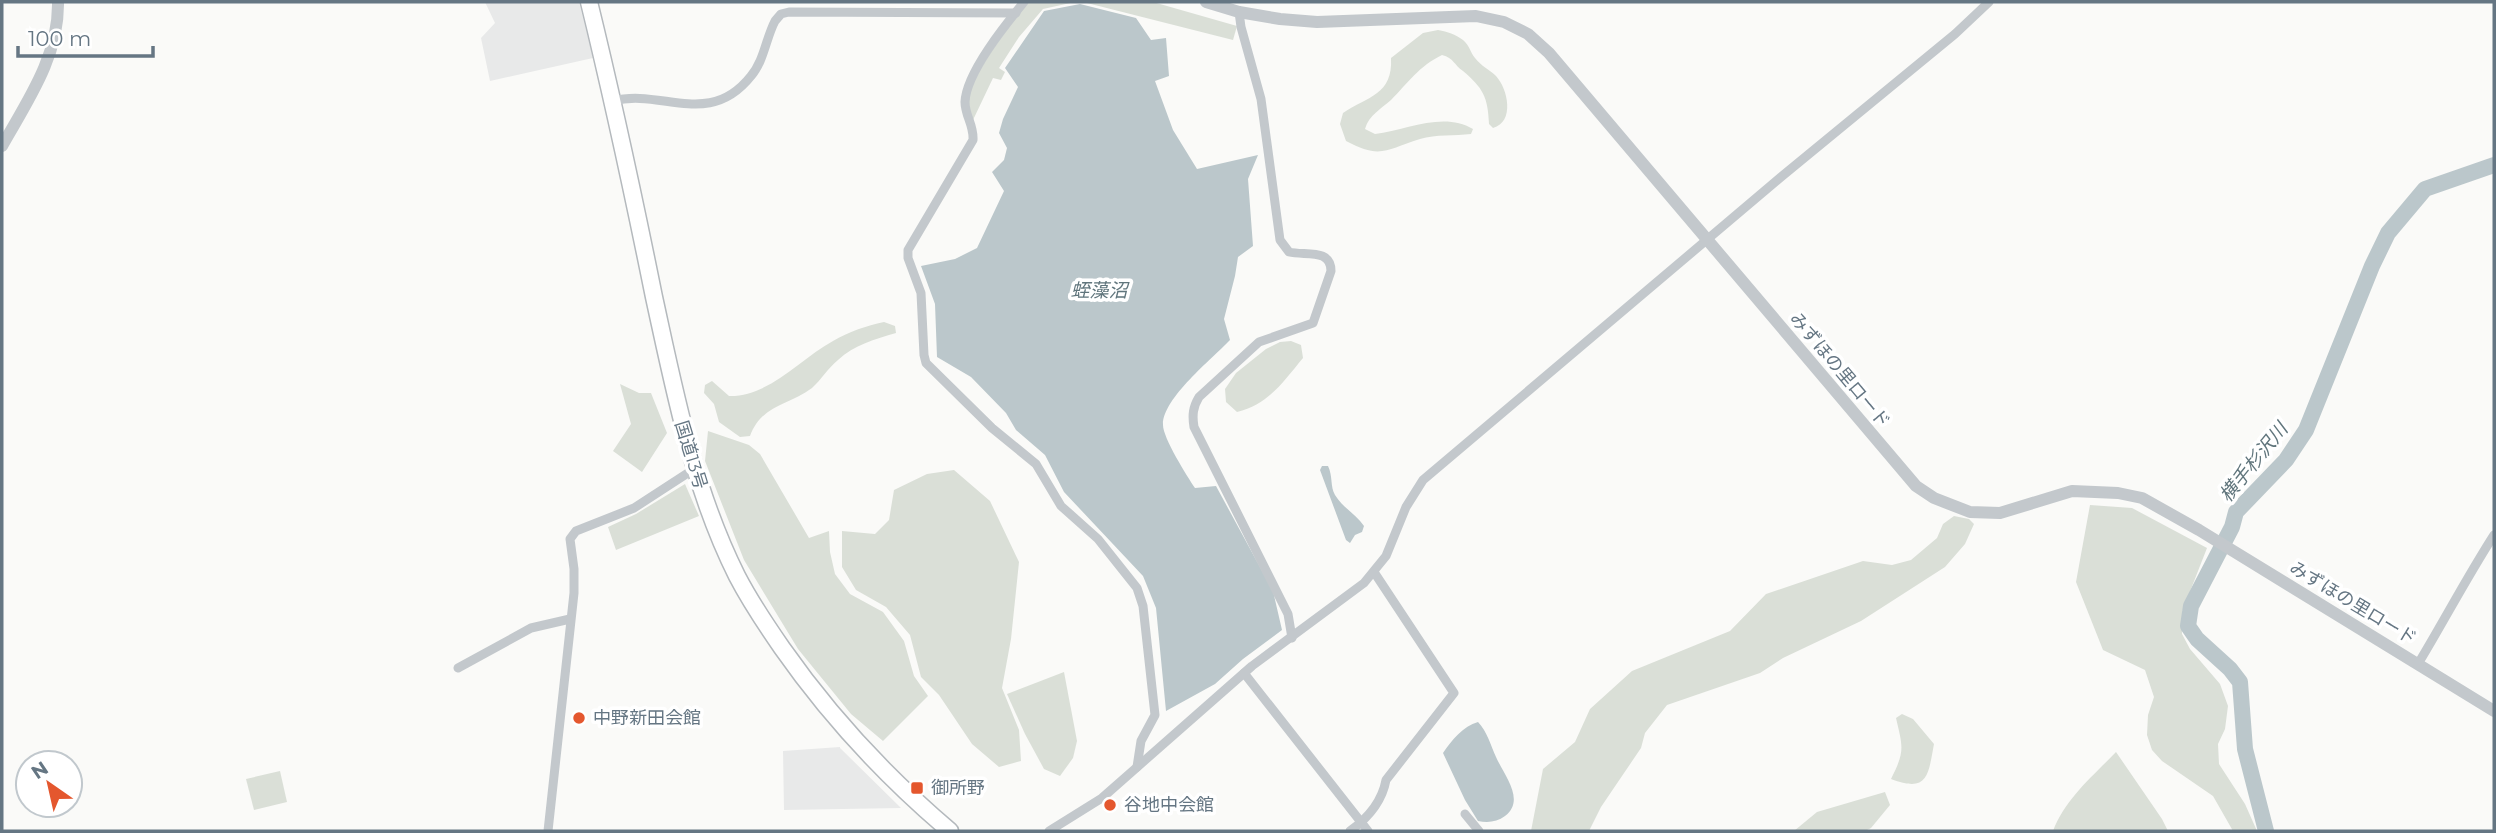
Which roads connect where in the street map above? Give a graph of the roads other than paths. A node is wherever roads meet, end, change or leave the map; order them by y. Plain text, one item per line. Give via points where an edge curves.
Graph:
1 (58, 2) edge
2 (589, 2) edge
3 (1024, 2) edge
4 (1206, 2) edge
5 (1989, 2) edge
6 (1239, 12) junction
7 (1016, 13) junction
8 (613, 101) junction
9 (2, 146) edge
10 (1708, 241) junction
11 (694, 469) junction
12 (2494, 535) edge
13 (1374, 572) junction
14 (569, 619) junction
15 (1292, 638) junction
16 (2418, 664) junction
17 (458, 668) dead end
18 (1244, 673) junction
19 (2494, 712) edge
20 (1137, 767) junction
21 (1465, 814) dead end
22 (1361, 823) junction
23 (548, 831) edge
24 (950, 831) edge
25 (1049, 831) edge
26 (1350, 831) edge
27 (1368, 831) edge
28 (1479, 831) edge

1 - 9 street via 53,50
2 - 8 highway, 国道13号
3 - 7 street
4 - 6 street, みずほの里ロード
5 - 10 street
6 - 10 street, みずほの里ロード via 1317,22 1476,16 1504,22 1528,34 1549,53
6 - 15 street via 1261,99 1280,240 1289,252 1328,258 1331,271 1313,323 1259,342 1199,397 1192,416 1288,614
7 - 8 street via 789,12 775,20 752,75 725,97 696,105 624,97
7 - 20 street via 976,72 965,104 973,139 908,250 908,258 921,293 926,363 1036,464 1061,506 1098,539 1137,588 1155,715 1141,741
8 - 11 highway, 国道13号
10 - 13 street via 1423,480
10 - 16 street, みずほの里ロード via 1916,486 1934,498 1970,512 2000,513 2072,491 2142,498
11 - 14 street via 634,508 573,533 574,593
11 - 24 highway, 国道13号 via 738,579 795,667 855,742
12 - 16 street
13 - 15 street
13 - 22 street via 1454,693 1386,780 1383,795
14 - 17 street via 531,628
14 - 23 street
15 - 18 street
16 - 19 street, みずほの里ロード
18 - 20 street
18 - 22 street
20 - 25 street via 1102,798
21 - 28 street
22 - 26 street
22 - 27 street

